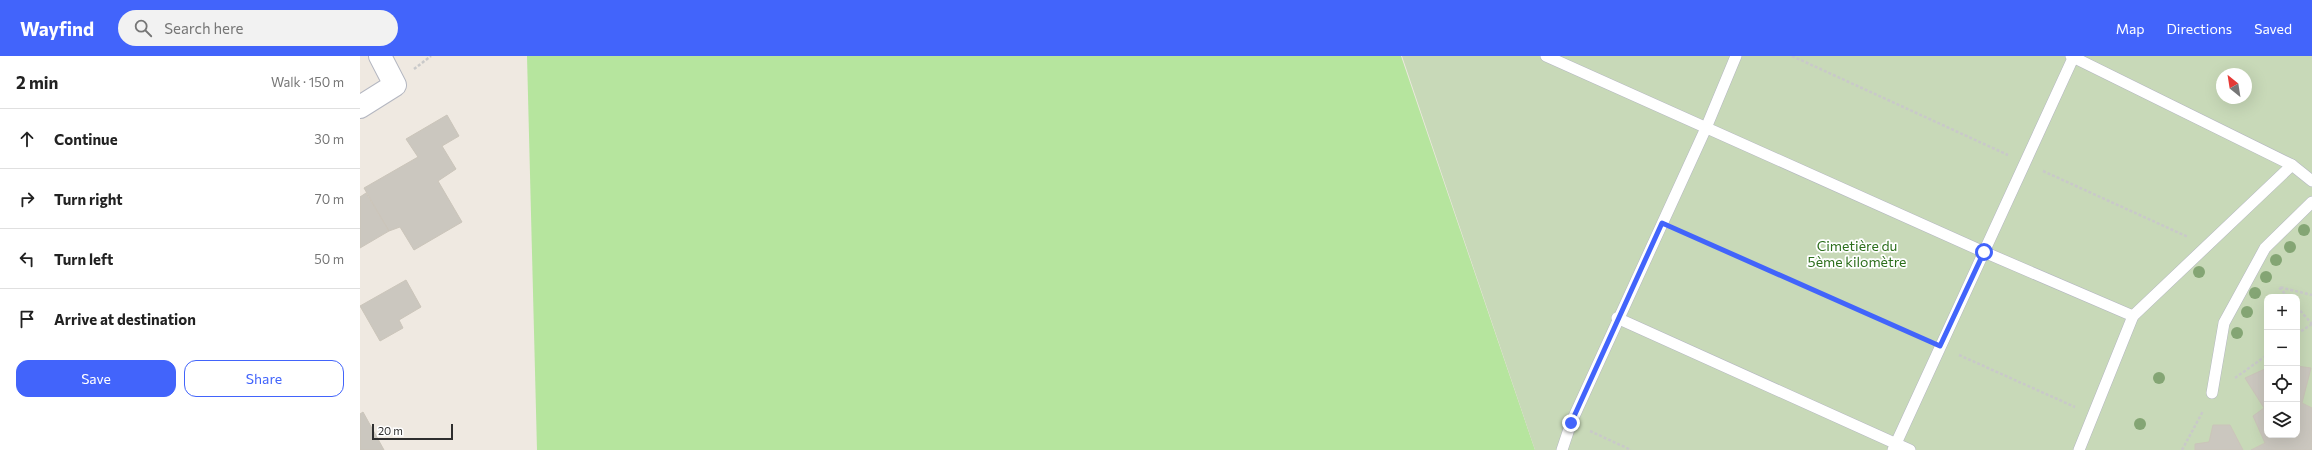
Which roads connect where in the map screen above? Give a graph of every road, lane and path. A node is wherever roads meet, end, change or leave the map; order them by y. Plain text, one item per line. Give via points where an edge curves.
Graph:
1 (380, 56) edge
2 (1546, 56) edge
3 (1736, 56) edge
4 (1792, 56) edge
5 (2073, 56) edge
6 (360, 107) edge
7 (1706, 128) junction
8 (2024, 162) junction
9 (2292, 165) junction
10 (2312, 181) edge
11 (2312, 202) edge
12 (1662, 223) junction
13 (2189, 238) dead end
14 (1984, 252) junction
15 (2285, 294) edge
16 (2312, 295) edge
17 (2300, 310) edge
18 (2133, 316) junction
19 (1617, 318) junction
20 (2312, 324) edge
21 (2300, 332) edge
22 (1940, 346) junction
23 (2264, 357) edge
24 (2212, 393) junction
25 (2093, 416) junction
26 (1571, 423) junction
27 (1894, 447) edge
28 (1562, 450) edge
29 (1631, 450) edge
30 (1910, 450) edge
31 (2080, 450) edge
32 (2182, 450) edge

1 - 6 street via 395,85
2 - 7 lane
3 - 7 lane
4 - 8 path
5 - 8 lane
5 - 9 lane
7 - 12 lane
7 - 14 lane
8 - 13 path
8 - 14 lane
9 - 10 lane
9 - 18 lane
11 - 24 lane via 2265,248 2224,323
12 - 19 lane
12 - 22 path
14 - 18 lane
14 - 22 lane
15 - 16 path via 2279,287
17 - 20 path
18 - 25 lane
19 - 26 lane
19 - 27 lane
20 - 21 path
22 - 25 path
22 - 27 lane
23 - 24 path
24 - 32 path
25 - 31 lane
26 - 28 lane
26 - 29 path
27 - 30 lane

